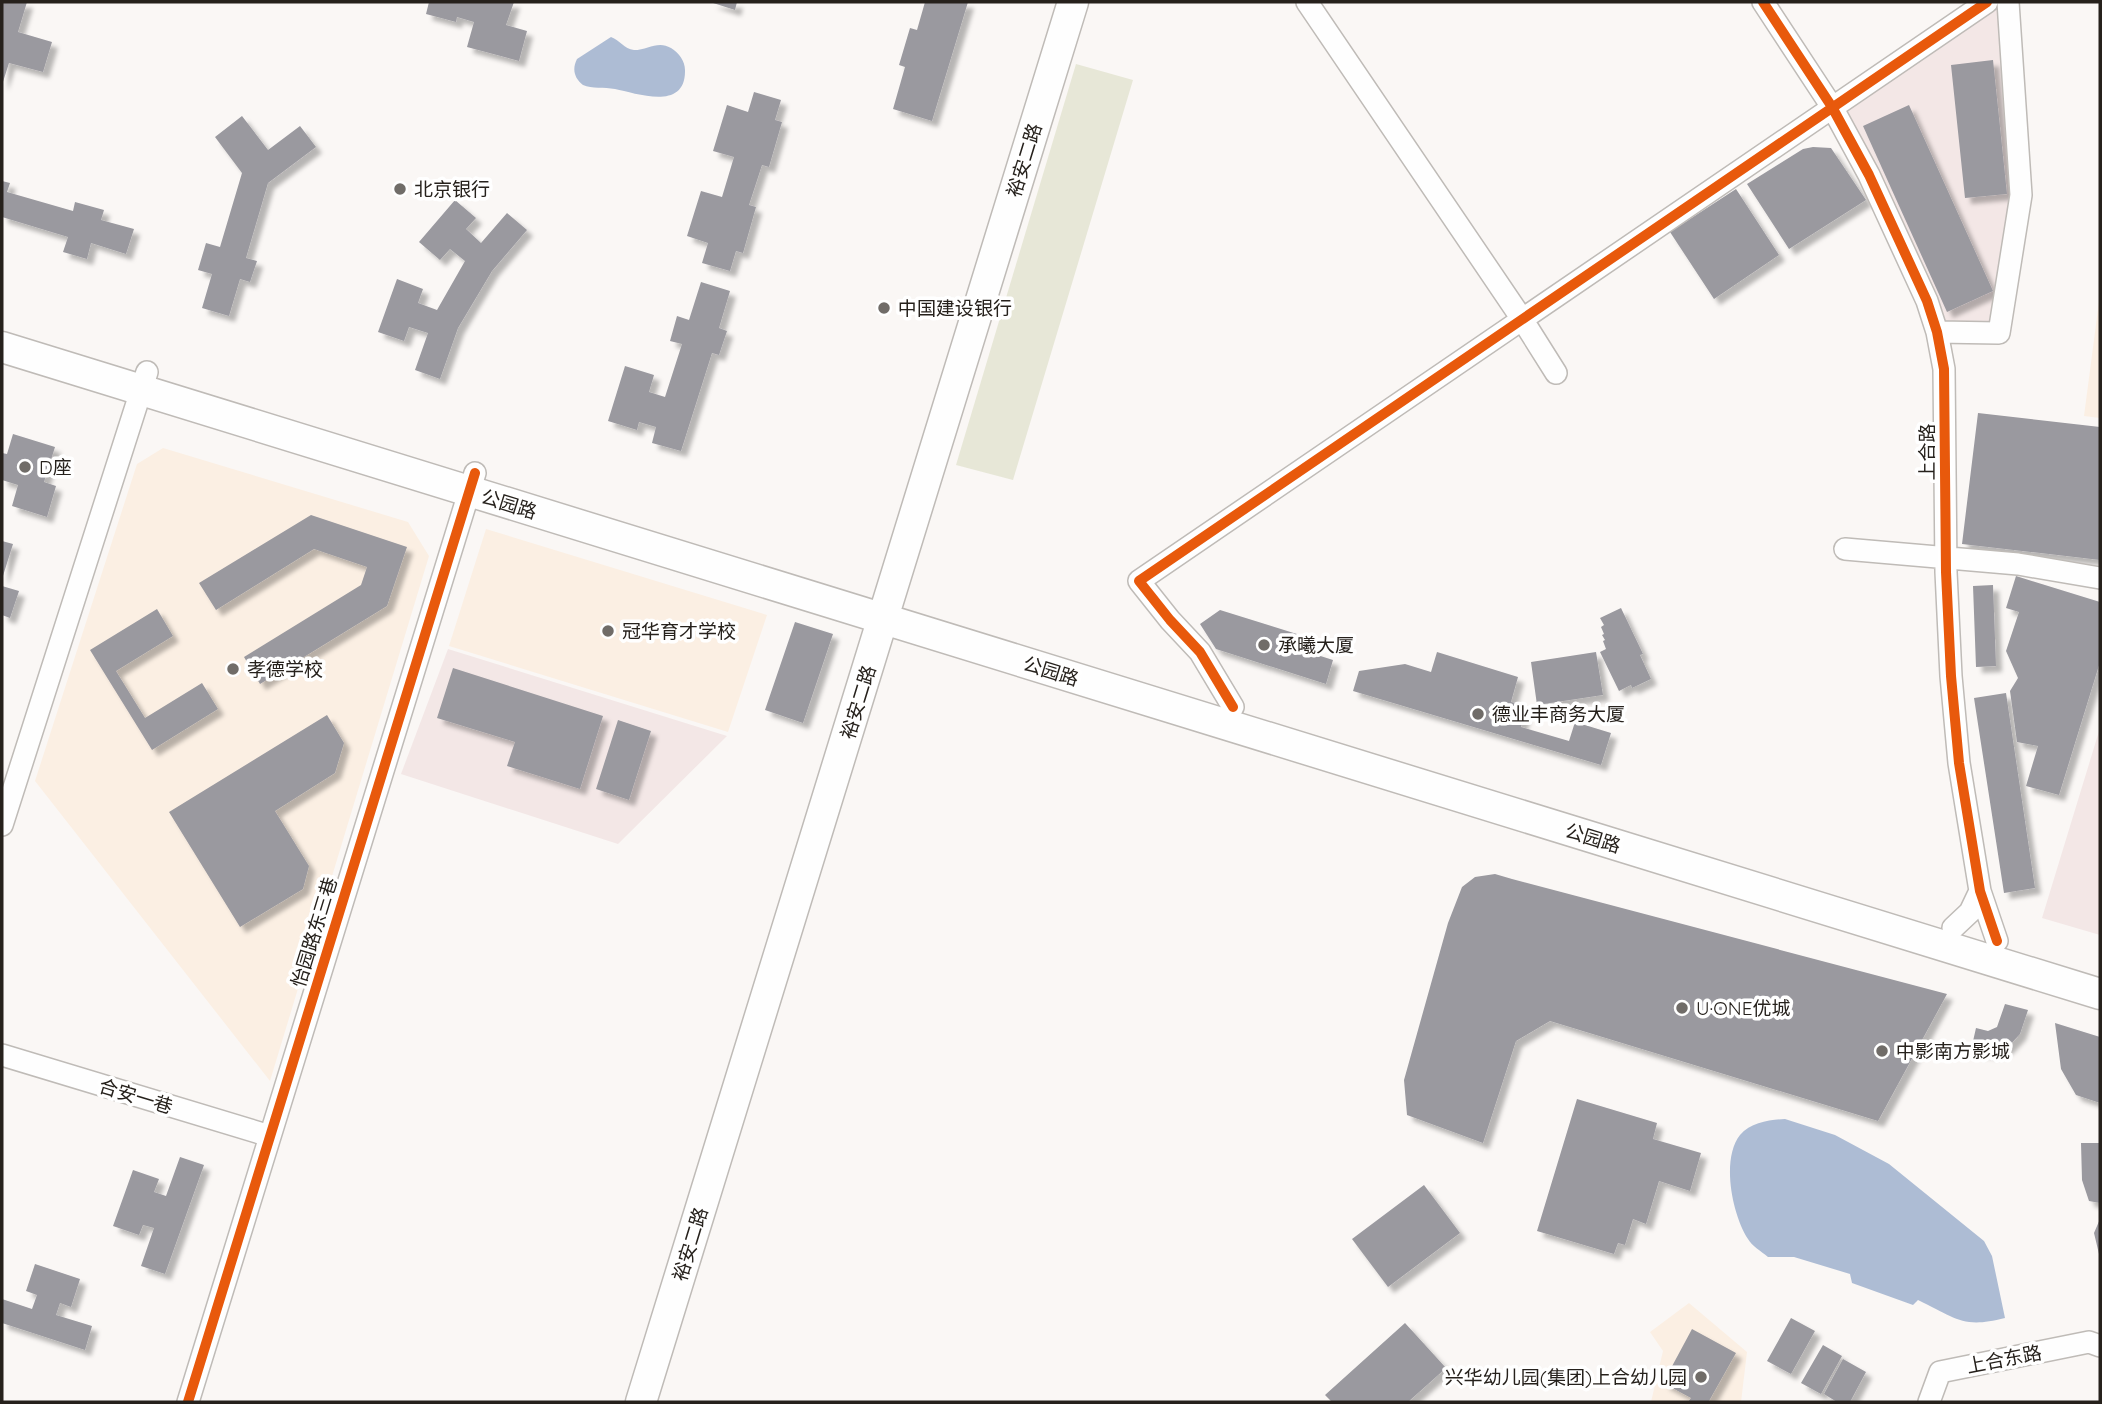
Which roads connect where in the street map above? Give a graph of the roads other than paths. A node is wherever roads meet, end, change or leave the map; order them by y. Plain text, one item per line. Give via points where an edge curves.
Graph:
1 (1073, 2) edge
2 (1091, 2) edge
3 (1307, 2) edge
4 (1763, 2) edge
5 (1987, 2) edge
6 (2008, 2) edge
7 (1832, 107) junction
8 (1522, 319) junction
9 (2, 327) edge
10 (1937, 332) junction
11 (2, 348) edge
12 (1556, 373) dead end
13 (144, 381) junction
14 (472, 482) junction
15 (1845, 549) dead end
16 (1946, 558) junction
17 (2100, 578) edge
18 (894, 612) junction
19 (1233, 706) junction
20 (2, 825) edge
21 (1980, 891) junction
22 (1953, 928) junction
23 (1997, 941) junction
24 (2100, 973) edge
25 (2100, 994) edge
26 (2, 1055) edge
27 (270, 1136) junction
28 (2100, 1346) edge
29 (188, 1402) edge
30 (642, 1402) edge
31 (659, 1402) edge
32 (1928, 1402) edge

1 - 18 main road, 裕安二路
2 - 18 main road, 裕安二路
3 - 8 street
4 - 7 street, 上合路
5 - 7 street
6 - 10 street via 2021,195 2000,334
7 - 8 street
7 - 10 street, 上合路 via 1907,256
8 - 12 street
8 - 19 street via 1139,581 1200,652
9 - 13 main road, 公园路
10 - 16 street, 上合路 via 1944,369
11 - 13 main road, 公园路
13 - 14 main road, 公园路
13 - 20 street
14 - 18 main road, 公园路
14 - 27 street, 怡园路东三巷
15 - 16 street
16 - 17 street
16 - 21 street, 上合路 via 1959,763
18 - 19 main road, 公园路
18 - 25 main road, 公园路
18 - 30 main road, 裕安二路
18 - 31 main road, 裕安二路
19 - 22 main road, 公园路
21 - 22 street via 1970,912
21 - 23 street, 上合路
22 - 23 main road, 公园路
23 - 24 main road, 公园路
26 - 27 street, 合安一巷
27 - 29 street, 怡园路东三巷
28 - 32 street, 上合东路 via 2089,1342 1940,1371

